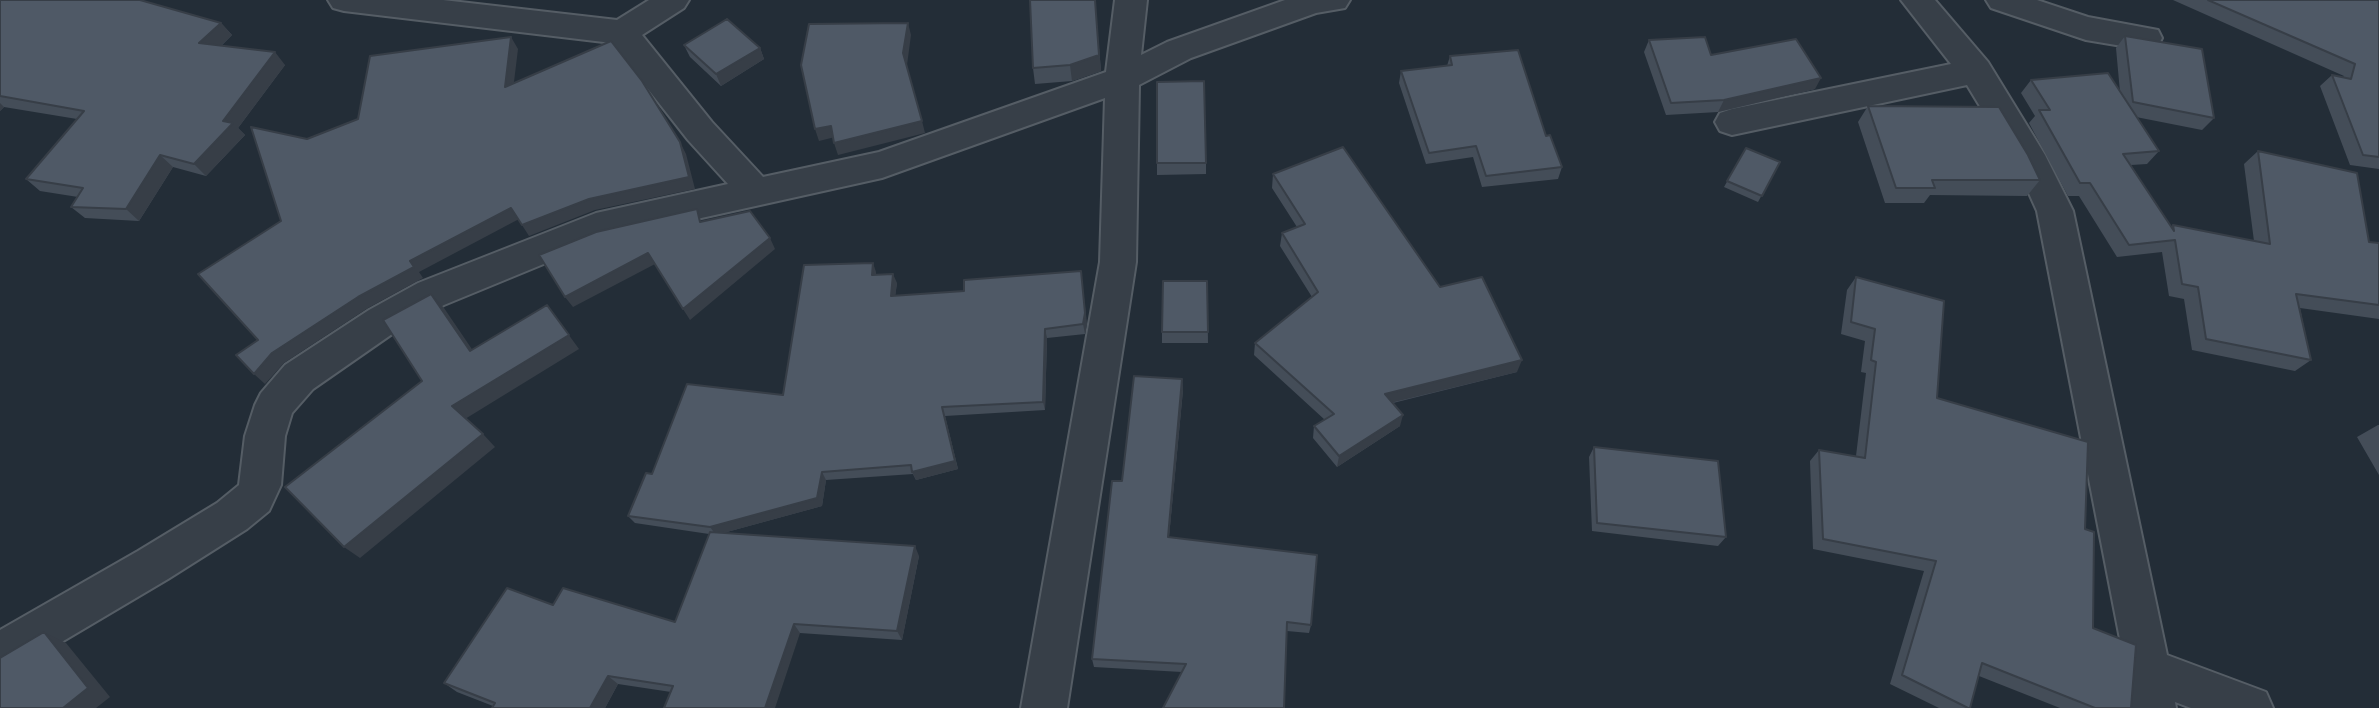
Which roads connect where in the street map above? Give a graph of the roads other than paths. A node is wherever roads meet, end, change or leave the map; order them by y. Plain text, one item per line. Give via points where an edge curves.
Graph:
1 (344, 0) edge
2 (673, 0) edge
3 (1131, 0) edge
4 (1334, 0) edge
5 (1917, 0) edge
6 (2002, 0) edge
7 (622, 32) junction
8 (2146, 38) edge
9 (1976, 71) junction
10 (1122, 79) junction
11 (1732, 122) dead end
12 (756, 192) junction
13 (0, 654) edge
14 (2151, 689) edge
15 (1044, 708) edge
16 (2250, 708) edge

1 - 7 street
2 - 7 street
3 - 10 street
4 - 10 street via 1313,2 1179,50
5 - 9 street
6 - 8 street via 2087,28
7 - 12 street
9 - 11 street
9 - 14 street via 2033,165 2054,211
10 - 12 street via 882,165
10 - 15 street via 1118,262
12 - 13 street via 596,227 431,294 382,321 299,377 275,405 265,436 261,485 254,498 153,565
14 - 16 street

